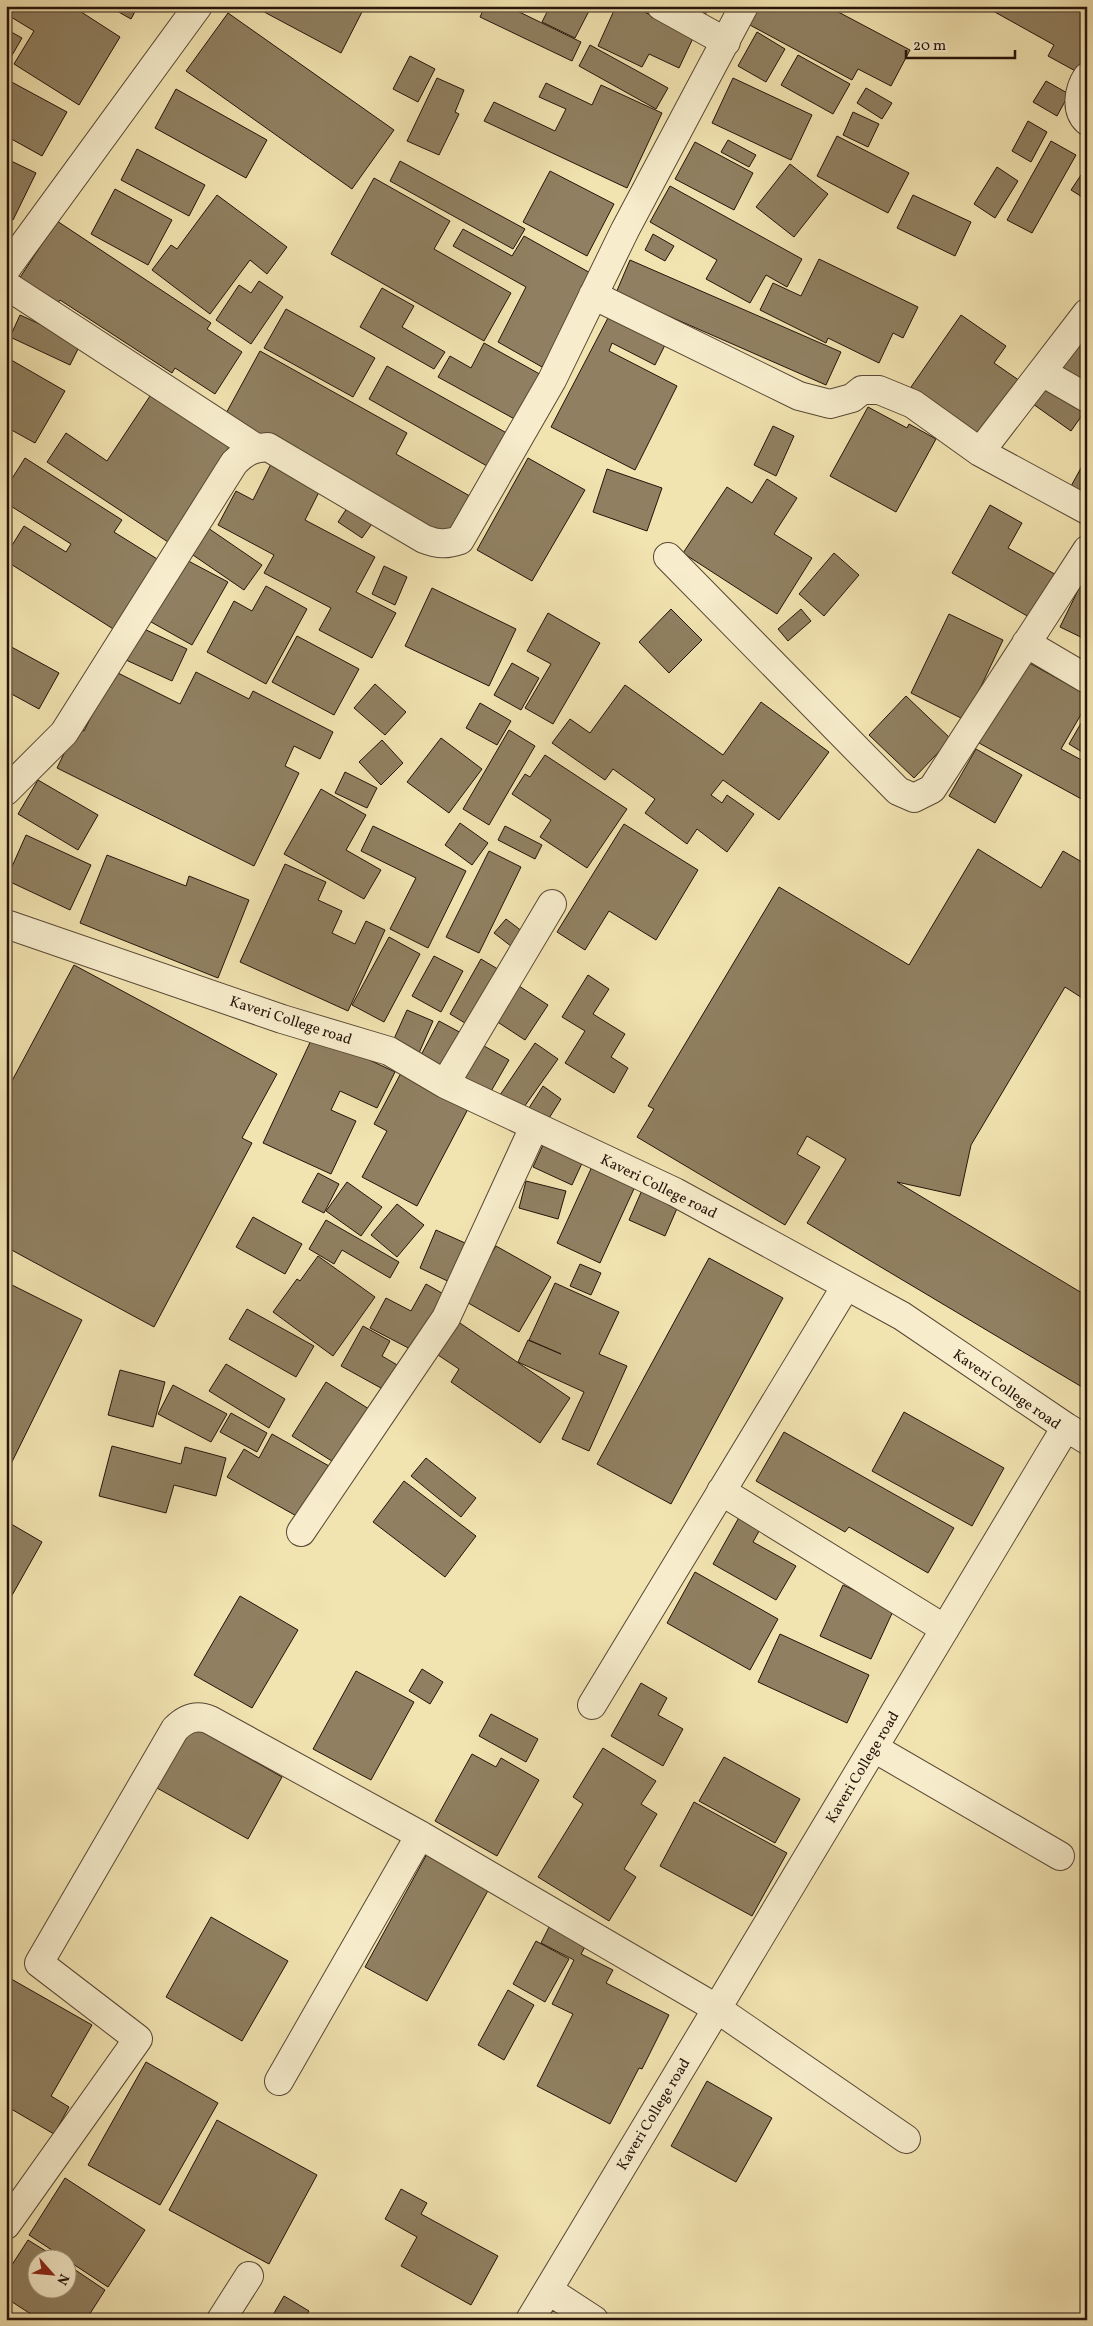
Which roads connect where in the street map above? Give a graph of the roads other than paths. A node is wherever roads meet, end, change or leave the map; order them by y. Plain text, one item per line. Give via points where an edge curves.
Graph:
1 (198, 6) edge
2 (661, 6) edge
3 (744, 6) edge
4 (726, 42) junction
5 (1087, 77) edge
6 (1087, 121) edge
7 (6, 268) edge
8 (6, 285) edge
9 (593, 295) junction
10 (1087, 313) edge
11 (1042, 372) junction
12 (1087, 398) edge
13 (256, 448) junction
14 (980, 452) junction
15 (1087, 510) edge
16 (1087, 550) edge
17 (668, 557) dead end
18 (1026, 643) junction
19 (1087, 679) edge
20 (6, 791) edge
21 (552, 904) dead end
22 (6, 924) edge
23 (445, 1084) junction
24 (534, 1127) junction
25 (846, 1286) junction
26 (1076, 1433) edge
27 (721, 1491) junction
28 (302, 1532) dead end
29 (946, 1629) junction
30 (592, 1705) dead end
31 (874, 1748) junction
32 (420, 1835) junction
33 (1060, 1856) dead end
34 (716, 2008) junction
35 (279, 2081) dead end
36 (906, 2139) dead end
37 (7, 2222) edge
38 (249, 2276) dead end
39 (548, 2290) junction
40 (221, 2320) edge
41 (530, 2320) edge
42 (594, 2320) edge

1 - 7 street
2 - 4 street
3 - 4 street
4 - 9 street
5 - 6 street via 1079,94 1082,116
8 - 13 street
9 - 13 street via 552,380 460,540 436,544 424,539 282,453 268,446
9 - 14 street via 799,396 830,404 852,398 862,390 879,390 913,404
10 - 11 street
11 - 12 street
11 - 14 street
13 - 20 street via 245,452 234,463 64,733
14 - 15 street
16 - 18 street
17 - 18 street via 898,792 914,798 932,790
18 - 19 street
21 - 23 street
22 - 23 street, Kaveri College road via 282,1019 389,1051
23 - 24 street, Kaveri College road
24 - 25 street, Kaveri College road via 675,1192
24 - 28 street via 446,1318
25 - 26 street, Kaveri College road via 902,1316
25 - 27 street
26 - 29 street, Kaveri College road
27 - 29 street
27 - 30 street
29 - 31 street, Kaveri College road
31 - 33 street
31 - 34 street, Kaveri College road
32 - 34 street
32 - 35 street
32 - 37 street via 210,1720 198,1717 181,1723 39,1963 138,2039
34 - 36 street
34 - 39 street, Kaveri College road
38 - 40 street
39 - 41 street, Kaveri College road
39 - 42 street

